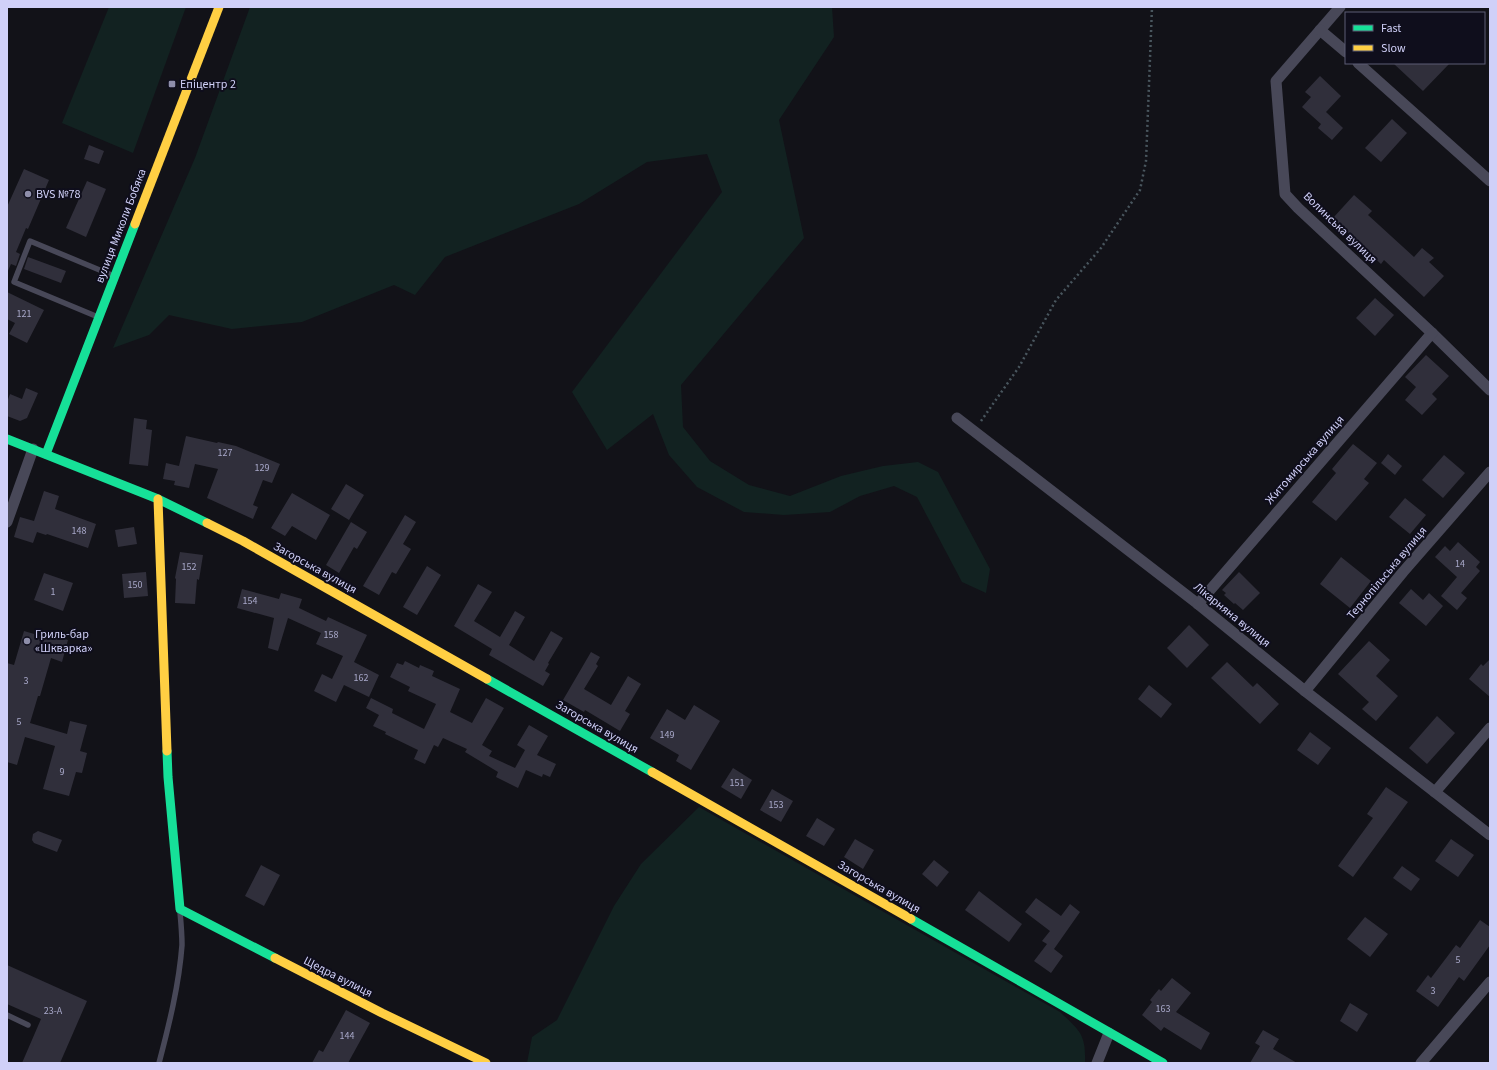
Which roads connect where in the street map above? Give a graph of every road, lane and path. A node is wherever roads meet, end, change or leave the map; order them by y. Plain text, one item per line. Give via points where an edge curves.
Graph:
1 (219, 7) edge
2 (1152, 7) edge
3 (1340, 7) edge
4 (1320, 30) junction
5 (1345, 51) edge
6 (1359, 64) edge
7 (1490, 181) edge
8 (114, 276) junction
9 (98, 317) junction
10 (1432, 333) junction
11 (1490, 390) edge
12 (957, 418) dead end
13 (974, 431) junction
14 (7, 439) edge
15 (33, 449) junction
16 (46, 454) junction
17 (1490, 472) edge
18 (158, 499) junction
19 (7, 522) edge
20 (1198, 604) junction
21 (1305, 691) junction
22 (1490, 728) edge
23 (1435, 792) junction
24 (1490, 835) edge
25 (180, 909) junction
26 (1490, 982) edge
27 (7, 1016) edge
28 (28, 1025) dead end
29 (1109, 1033) junction
30 (159, 1063) edge
31 (486, 1063) edge
32 (1097, 1063) edge
33 (1163, 1063) edge
34 (1421, 1063) edge

1 - 8 street, вулиця Миколи Бобяка
2 - 13 path via 1146,162 1140,190 1101,248 1056,300 1019,367
3 - 4 street, Волинська вулиця
4 - 5 street
4 - 10 street, Волинська вулиця via 1276,80 1285,194
6 - 7 street
8 - 9 street, вулиця Миколи Бобяка
8 - 9 lane via 30,242 14,282
9 - 16 street, вулиця Миколи Бобяка
10 - 11 street, Волинська вулиця
10 - 20 street, Житомирська вулиця
12 - 13 street, Лікарняна вулиця
13 - 20 street, Лікарняна вулиця
14 - 15 street, Загорська вулиця
15 - 16 street, Загорська вулиця
15 - 19 street
16 - 18 street, Загорська вулиця
17 - 21 street, Тернопільська вулиця
18 - 25 street via 168,777
18 - 29 street, Загорська вулиця via 250,544
20 - 21 street, Лікарняна вулиця
21 - 23 street, Лікарняна вулиця
22 - 23 street
23 - 24 street, Лікарняна вулиця
25 - 30 lane via 182,944 179,973
25 - 31 street, Щедра вулиця via 382,1013
26 - 34 street
27 - 28 lane
29 - 32 street
29 - 33 street, Загорська вулиця

